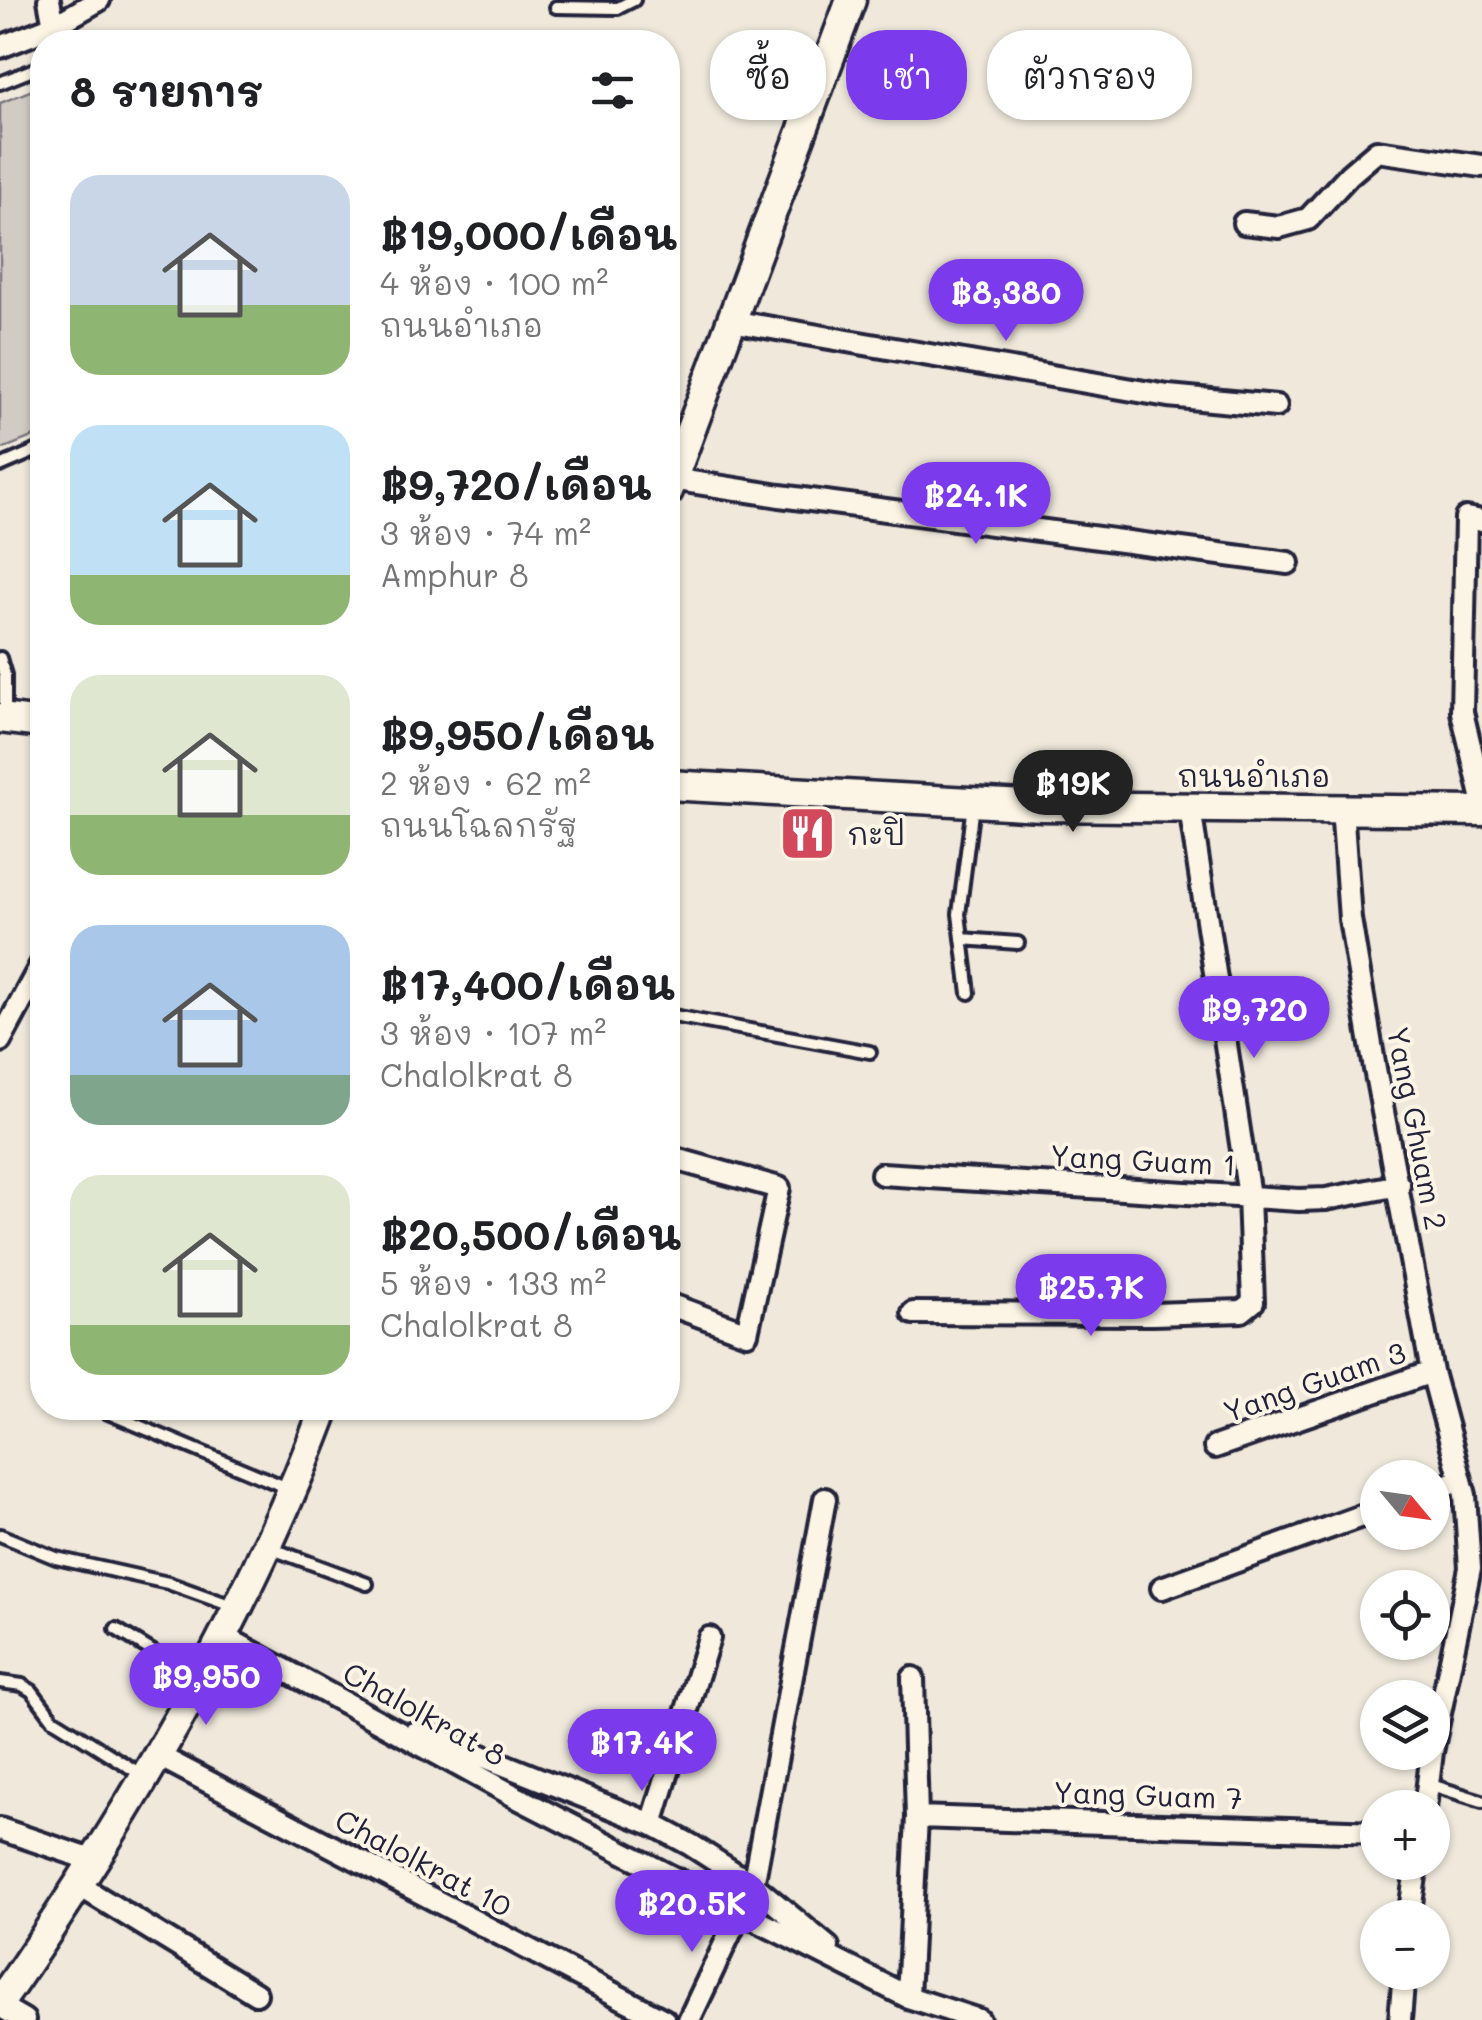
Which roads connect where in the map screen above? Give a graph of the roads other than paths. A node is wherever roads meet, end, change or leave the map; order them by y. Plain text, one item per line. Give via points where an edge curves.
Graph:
1 (49, 0) edge
2 (99, 0) edge
3 (634, 0) edge
4 (851, 0) edge
5 (556, 7) dead end
6 (54, 26) junction
7 (44, 30) edge
8 (30, 35) edge
9 (0, 47) edge
10 (30, 71) edge
11 (0, 82) edge
12 (1482, 166) edge
13 (1244, 223) dead end
14 (731, 321) junction
15 (1276, 406) dead end
16 (680, 450) edge
17 (30, 453) edge
18 (0, 466) edge
19 (680, 472) edge
20 (1474, 520) edge
21 (1288, 563) dead end
22 (0, 658) edge
23 (2, 718) edge
24 (30, 722) edge
25 (680, 786) edge
26 (1482, 796) edge
27 (974, 802) junction
28 (1342, 807) junction
29 (1190, 808) junction
30 (1482, 811) edge
31 (962, 939) junction
32 (1018, 943) dead end
33 (30, 985) edge
34 (968, 992) dead end
35 (680, 1017) edge
36 (0, 1041) edge
37 (870, 1052) dead end
38 (680, 1160) edge
39 (882, 1174) dead end
40 (1398, 1185) junction
41 (1249, 1196) junction
42 (680, 1308) edge
43 (913, 1312) dead end
44 (1432, 1372) junction
45 (125, 1420) edge
46 (320, 1420) edge
47 (1214, 1447) dead end
48 (1461, 1480) junction
49 (1450, 1484) edge
50 (291, 1489) junction
51 (825, 1498) dead end
52 (1360, 1516) edge
53 (0, 1535) edge
54 (264, 1546) junction
55 (368, 1584) dead end
56 (1162, 1588) dead end
57 (236, 1607) junction
58 (116, 1629) dead end
59 (223, 1636) junction
60 (709, 1638) dead end
61 (913, 1678) dead end
62 (200, 1680) junction
63 (1447, 1680) edge
64 (0, 1682) edge
65 (386, 1726) junction
66 (151, 1766) junction
67 (1430, 1770) edge
68 (1428, 1784) junction
69 (1427, 1790) edge
70 (1482, 1801) edge
71 (917, 1817) junction
72 (652, 1824) junction
73 (0, 1829) edge
74 (1360, 1831) edge
75 (95, 1861) junction
76 (753, 1885) junction
77 (80, 1886) junction
78 (740, 1912) junction
79 (844, 1962) junction
80 (1402, 1990) edge
81 (256, 1994) dead end
82 (908, 1997) junction
83 (0, 2004) edge
84 (24, 2020) edge
85 (664, 2020) edge
86 (689, 2020) edge
87 (979, 2020) edge
88 (1400, 2020) edge

1 - 6 street
2 - 6 street
3 - 5 lane via 618,8
4 - 14 street
6 - 7 street
8 - 9 street
10 - 11 lane
12 - 13 street via 1378,152 1308,219 1279,227
14 - 15 street via 1148,393
14 - 16 street
17 - 18 lane
19 - 21 street via 780,496
20 - 26 street via 1462,712
22 - 23 lane
23 - 24 street
25 - 27 street, ถนนอำเภอ
27 - 29 street, ถนนอำเภอ
27 - 31 lane
28 - 29 street, ถนนอำเภอ
28 - 30 street, ถนนอำเภอ
28 - 40 street, Yang Ghuam 2 via 1350,919
29 - 41 street
31 - 32 lane
31 - 34 lane
33 - 36 street
35 - 37 lane
38 - 42 street via 779,1188 747,1333
39 - 41 street, Yang Guam 1
40 - 41 street, Yang Guam 1 via 1310,1200
40 - 44 street, Yang Ghuam 2
41 - 43 street via 1254,1292 1242,1311
44 - 47 street, Yang Guam 3
44 - 48 street, Yang Ghuam 2
45 - 50 lane
46 - 50 street
48 - 49 street
48 - 63 street, Yang Ghuam 2 via 1470,1568
50 - 54 street
51 - 76 street
52 - 56 street
53 - 57 lane via 56,1558 168,1583
54 - 55 lane
54 - 57 street
57 - 59 street
58 - 62 lane
59 - 62 street
59 - 65 street, Chalolkrat 8
60 - 72 street
61 - 71 street
62 - 66 street
64 - 66 lane via 22,1685 52,1719
65 - 72 street via 442,1740
65 - 78 street, Chalolkrat 8
66 - 75 street
66 - 85 street, Chalolkrat 10
67 - 68 street, Yang Ghuam 2
68 - 69 street, Yang Ghuam 2
68 - 70 lane
71 - 74 street, Yang Guam 7
71 - 82 street
72 - 76 street
73 - 75 street
75 - 77 street
76 - 79 street
77 - 81 street
77 - 83 street
78 - 79 street, Chalolkrat 8
78 - 86 street
79 - 82 street, Chalolkrat 8
80 - 88 street
82 - 87 street, Chalolkrat 8
83 - 84 street

